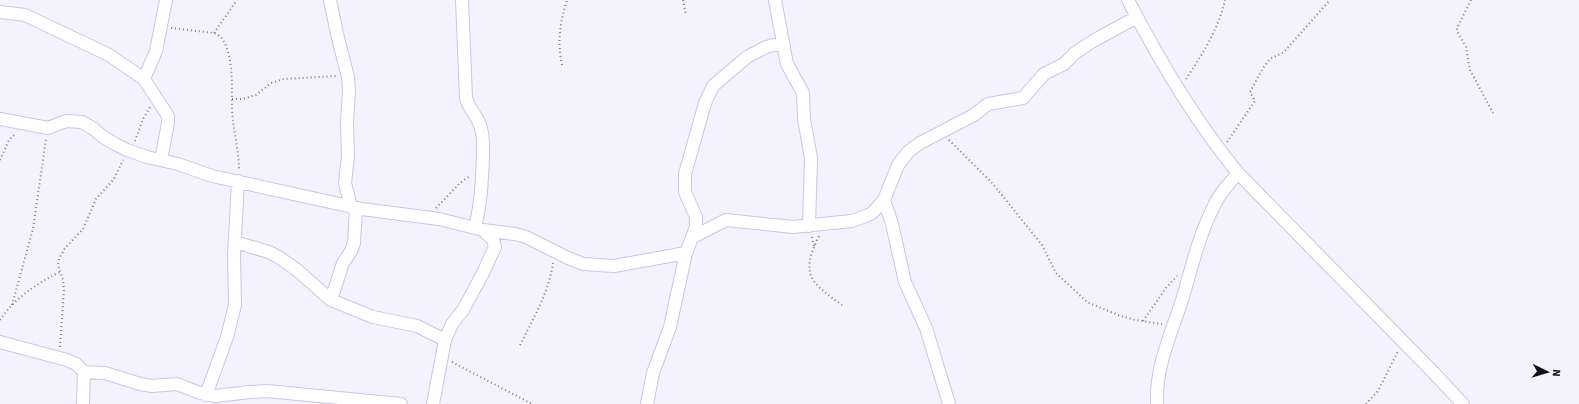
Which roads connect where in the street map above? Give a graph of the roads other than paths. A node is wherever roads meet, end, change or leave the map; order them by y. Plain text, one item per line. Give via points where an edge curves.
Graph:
1 (166, 0) edge
2 (330, 0) edge
3 (462, 0) edge
4 (775, 0) edge
5 (1128, 0) edge
6 (0, 12) edge
7 (1137, 17) junction
8 (782, 43) junction
9 (144, 79) junction
10 (0, 119) edge
11 (161, 160) junction
12 (1238, 173) junction
13 (238, 181) junction
14 (884, 200) junction
15 (354, 207) junction
16 (809, 226) junction
17 (479, 229) junction
18 (693, 237) junction
19 (235, 242) junction
20 (686, 253) junction
21 (331, 300) junction
22 (445, 340) junction
23 (0, 342) edge
24 (84, 372) junction
25 (206, 395) junction
26 (83, 404) edge
27 (401, 404) edge
28 (433, 404) edge
29 (647, 404) edge
30 (949, 404) edge
31 (1157, 404) edge
32 (1463, 404) edge

1 - 9 street via 156,52
2 - 15 street via 348,77 346,184
3 - 17 street via 466,98 480,125 483,139
4 - 8 street
5 - 7 street
6 - 9 street via 26,15 109,56
7 - 12 street via 1179,89 1219,150
7 - 14 street via 1093,41 1064,64 1044,74 1023,98 988,104 974,115 920,143 908,152 898,165
8 - 16 street via 787,64 803,93 804,118 811,158
8 - 18 street via 766,47 736,65 713,86 705,103 685,174 685,192 696,223
9 - 11 street via 168,116
10 - 11 street via 48,128 66,121 82,122 129,151
11 - 13 street via 212,176
12 - 31 street via 1216,200 1200,235 1158,376
12 - 32 street
13 - 15 street
13 - 19 street
14 - 16 street via 872,213 852,221
14 - 30 street via 905,282 926,328
15 - 17 street via 426,217
15 - 21 street via 354,244 343,263
16 - 18 street via 779,226 726,220
17 - 20 street via 526,237 583,264 614,266
17 - 22 street via 493,240 495,247
18 - 20 street
19 - 21 street via 280,258 298,270
19 - 25 street via 235,305 227,337
20 - 29 street via 670,327 653,373
21 - 22 street via 373,317 417,326
22 - 28 street
23 - 24 street via 76,364
24 - 25 street via 105,373 152,386 177,384
24 - 26 street
25 - 27 street via 228,396 268,391

